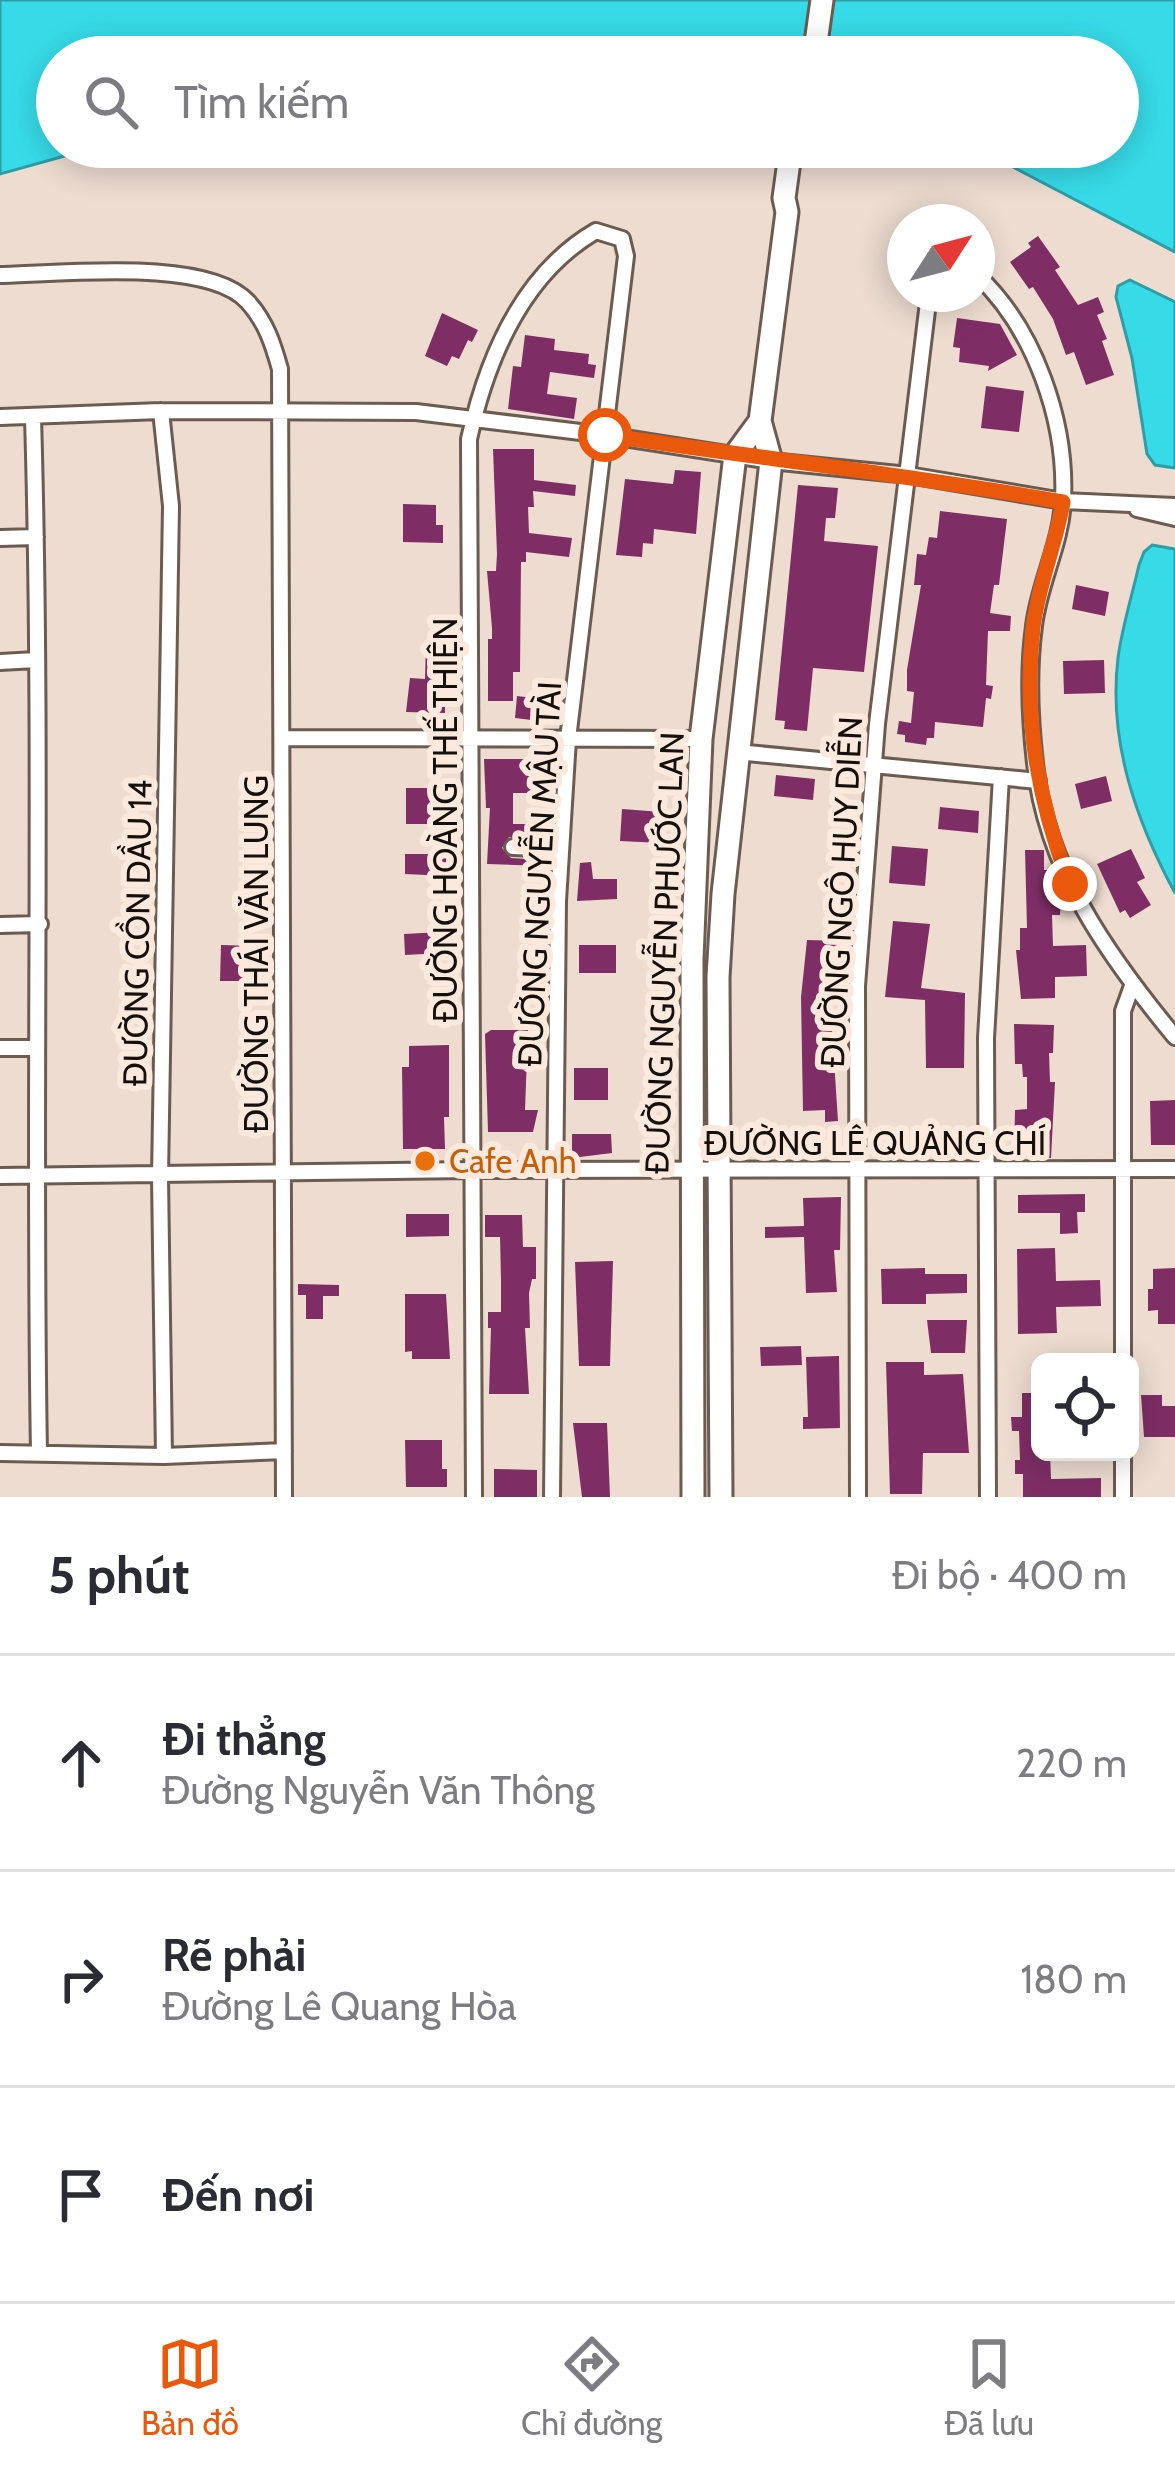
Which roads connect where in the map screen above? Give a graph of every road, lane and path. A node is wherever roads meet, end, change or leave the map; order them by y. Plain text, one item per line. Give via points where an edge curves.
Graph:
1 (811, 0) edge
2 (822, 0) edge
3 (806, 36) edge
4 (817, 36) edge
5 (788, 168) edge
6 (799, 168) edge
7 (787, 212) junction
8 (626, 256) joint
9 (0, 275) edge
10 (995, 294) edge
11 (927, 312) edge
12 (281, 410) junction
13 (161, 411) junction
14 (33, 417) junction
15 (0, 418) edge
16 (473, 419) junction
17 (760, 421) junction
18 (605, 435) junction
19 (735, 455) junction
20 (771, 461) junction
21 (908, 475) junction
22 (1063, 502) junction
23 (1175, 506) edge
24 (1132, 507) junction
25 (1175, 518) edge
26 (36, 537) junction
27 (0, 538) edge
28 (36, 659) junction
29 (0, 662) edge
30 (282, 738) junction
31 (473, 739) junction
32 (568, 739) junction
33 (701, 740) junction
34 (737, 752) junction
35 (874, 766) junction
36 (1001, 777) junction
37 (1038, 781) junction
38 (513, 847) dead end
39 (561, 849) junction
40 (40, 924) junction
41 (0, 925) edge
42 (1132, 986) junction
43 (1175, 1037) edge
44 (0, 1048) edge
45 (38, 1048) junction
46 (986, 1169) junction
47 (1122, 1169) junction
48 (1175, 1169) edge
49 (472, 1170) junction
50 (553, 1170) junction
51 (690, 1170) junction
52 (721, 1170) junction
53 (857, 1170) junction
54 (285, 1174) junction
55 (34, 1175) junction
56 (0, 1176) edge
57 (160, 1177) junction
58 (1123, 1353) edge
59 (284, 1451) junction
60 (0, 1453) edge
61 (39, 1453) junction
62 (164, 1456) junction
63 (1123, 1461) edge
64 (284, 1497) edge
65 (474, 1497) edge
66 (552, 1497) edge
67 (693, 1497) edge
68 (721, 1497) edge
69 (858, 1497) edge
70 (988, 1497) edge
71 (1123, 1497) edge

1 - 3 main road
2 - 4 main road
5 - 7 main road
6 - 7 main road
7 - 17 main road, ĐƯỜNG NGUYỄN PHƯỚC LAN
8 - 16 street, ĐƯỜNG HOÀNG THẾ THIỆN via 622,239 596,231 544,271 494,356
8 - 18 street, ĐƯỜNG NGUYỄN MẬU TÀI
9 - 12 street, ĐƯỜNG THÁI VĂN LUNG via 214,279 246,299 271,335
10 - 22 street via 1050,397
11 - 21 street, ĐƯỜNG NGÔ HUY DIỄN
12 - 13 street
12 - 16 street
12 - 30 street, ĐƯỜNG THÁI VĂN LUNG
13 - 14 street
13 - 57 street, ĐƯỜNG CỒN DẦU 14 via 171,506
14 - 15 street
14 - 26 street
16 - 18 street
16 - 31 street, ĐƯỜNG HOÀNG THẾ THIỆN
17 - 19 main road, ĐƯỜNG NGUYỄN PHƯỚC LAN
17 - 20 main road, ĐƯỜNG NGUYỄN PHƯỚC LAN
18 - 19 street
18 - 32 street, ĐƯỜNG NGUYỄN MẬU TÀI
19 - 20 street
19 - 33 main road, ĐƯỜNG NGUYỄN PHƯỚC LAN
20 - 21 street
20 - 34 main road, ĐƯỜNG NGUYỄN PHƯỚC LAN
21 - 22 street
21 - 35 street, ĐƯỜNG NGÔ HUY DIỄN
22 - 24 street
22 - 37 street via 1034,626
23 - 24 street
24 - 25 street
26 - 27 street
26 - 28 street
28 - 29 street
28 - 40 street
30 - 31 street
30 - 54 street, ĐƯỜNG THÁI VĂN LUNG
31 - 32 street
31 - 49 street, ĐƯỜNG HOÀNG THẾ THIỆN
32 - 33 street
32 - 39 street, ĐƯỜNG NGUYỄN MẬU TÀI
33 - 51 main road, ĐƯỜNG NGUYỄN PHƯỚC LAN
34 - 35 street
34 - 52 main road, ĐƯỜNG NGUYỄN PHƯỚC LAN via 718,977
35 - 36 street
35 - 53 street, ĐƯỜNG NGÔ HUY DIỄN via 857,986
36 - 37 street
36 - 46 street
37 - 42 street via 1070,884
38 - 39 street
39 - 50 street, ĐƯỜNG NGUYỄN MẬU TÀI
40 - 41 street
40 - 45 street
42 - 43 street
42 - 47 street via 1123,1010
44 - 45 street
45 - 55 street
46 - 47 street, ĐƯỜNG LÊ QUẢNG CHÍ
46 - 53 street, ĐƯỜNG LÊ QUẢNG CHÍ
46 - 70 street
47 - 48 street, ĐƯỜNG LÊ QUẢNG CHÍ
47 - 58 street
49 - 50 street, ĐƯỜNG LÊ QUẢNG CHÍ
49 - 54 street, ĐƯỜNG LÊ QUẢNG CHÍ
49 - 65 street, ĐƯỜNG HOÀNG THẾ THIỆN
50 - 51 street, ĐƯỜNG LÊ QUẢNG CHÍ
50 - 66 street, ĐƯỜNG NGUYỄN MẬU TÀI
51 - 52 street, ĐƯỜNG LÊ QUẢNG CHÍ
51 - 67 main road, ĐƯỜNG NGUYỄN PHƯỚC LAN
52 - 53 street, ĐƯỜNG LÊ QUẢNG CHÍ
52 - 68 main road, ĐƯỜNG NGUYỄN PHƯỚC LAN
53 - 69 street, ĐƯỜNG NGÔ HUY DIỄN
54 - 57 street, ĐƯỜNG LÊ QUẢNG CHÍ
54 - 59 street, ĐƯỜNG THÁI VĂN LUNG
55 - 56 street, ĐƯỜNG LÊ QUẢNG CHÍ
55 - 57 street, ĐƯỜNG LÊ QUẢNG CHÍ
55 - 61 street
57 - 62 street, ĐƯỜNG CỒN DẦU 14
59 - 62 street
59 - 64 street, ĐƯỜNG THÁI VĂN LUNG
60 - 61 street
61 - 62 street
63 - 71 street

